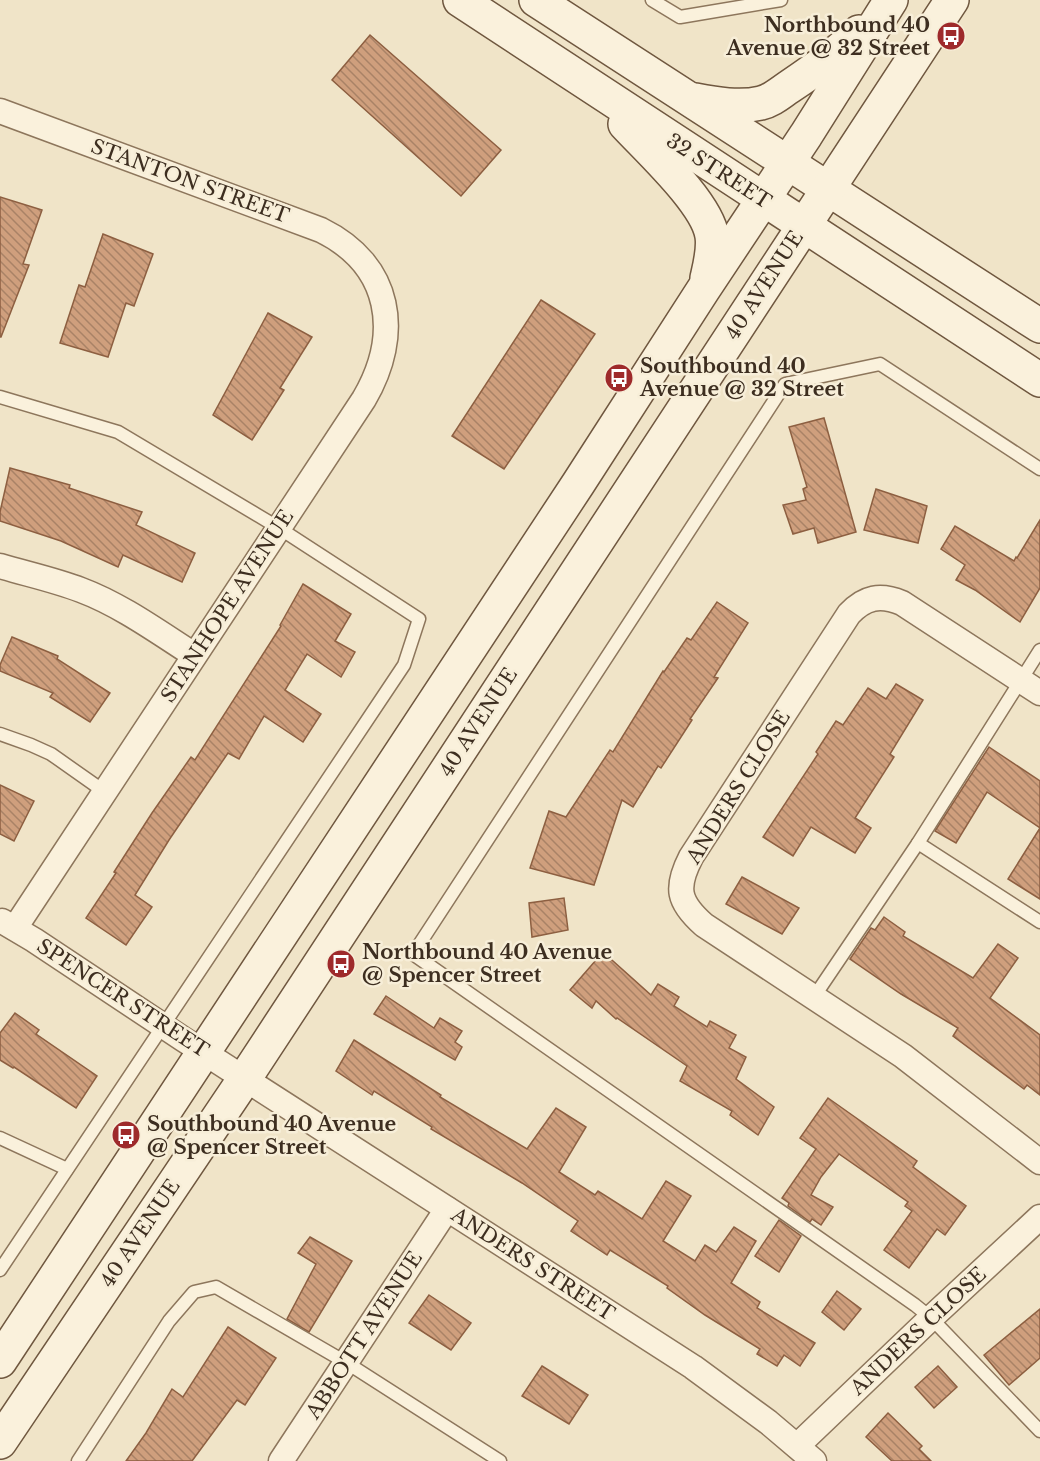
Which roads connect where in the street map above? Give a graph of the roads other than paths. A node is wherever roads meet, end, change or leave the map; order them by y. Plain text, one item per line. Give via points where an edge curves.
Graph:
1 (460, 0) edge
2 (536, 0) edge
3 (652, 0) edge
4 (781, 0) edge
5 (890, 0) edge
6 (952, 0) edge
7 (586, 84) junction
8 (689, 99) junction
9 (0, 111) edge
10 (787, 163) junction
11 (827, 189) junction
12 (763, 199) junction
13 (803, 225) junction
14 (368, 269) joint
15 (703, 290) junction
16 (1040, 326) edge
17 (1040, 380) edge
18 (0, 397) edge
19 (1040, 469) edge
20 (279, 528) junction
21 (0, 566) edge
22 (1040, 650) edge
23 (194, 656) junction
24 (1030, 686) edge
25 (0, 734) edge
26 (105, 792) junction
27 (918, 843) junction
28 (1040, 922) edge
29 (7, 924) edge
30 (814, 997) junction
31 (164, 1026) junction
32 (204, 1052) junction
33 (245, 1078) junction
34 (0, 1138) edge
35 (1040, 1162) edge
36 (67, 1169) junction
37 (447, 1209) junction
38 (1040, 1217) edge
39 (0, 1270) edge
40 (931, 1318) junction
41 (0, 1362) edge
42 (347, 1363) junction
43 (1040, 1431) edge
44 (0, 1442) edge
45 (805, 1454) edge
46 (78, 1461) edge
47 (281, 1461) edge
48 (500, 1461) edge

1 - 7 main road, 32 STREET
2 - 8 main road
3 - 4 lane via 680,17
5 - 8 main road via 817,68 764,103 734,105
5 - 10 main road
6 - 11 main road, 40 AVENUE
7 - 12 main road, 32 STREET
7 - 15 main road via 702,211 712,237 710,267
8 - 10 main road
9 - 14 street, STANTON STREET via 321,230 346,245
10 - 11 main road
10 - 12 main road
11 - 13 main road, 40 AVENUE
11 - 16 main road
12 - 13 main road, 32 STREET
12 - 15 main road
13 - 17 main road, 32 STREET
13 - 33 main road, 40 AVENUE
14 - 20 street, STANHOPE AVENUE via 385,311 386,343 378,371 364,399
15 - 32 main road
18 - 20 lane via 118,432
19 - 40 lane via 880,364 784,384 413,954
20 - 23 street, STANHOPE AVENUE
20 - 31 lane via 419,619 404,665
21 - 23 street via 83,591 148,625
22 - 24 lane
23 - 26 street, STANHOPE AVENUE
24 - 27 lane
24 - 30 street, ANDERS CLOSE via 902,603 872,598 849,614 691,857 681,883 686,907 704,925
25 - 26 lane via 51,754
26 - 29 street, STANHOPE AVENUE
27 - 28 lane
27 - 30 lane
29 - 31 street, SPENCER STREET
30 - 35 street, ANDERS CLOSE via 903,1056
31 - 32 street, SPENCER STREET
31 - 36 lane
32 - 33 street, SPENCER STREET
32 - 41 main road
33 - 37 street, ANDERS STREET
33 - 44 main road, 40 AVENUE
34 - 36 lane
36 - 39 lane
37 - 42 street, ABBOTT AVENUE
37 - 45 street, ANDERS STREET via 693,1368
38 - 40 street, ANDERS CLOSE
40 - 43 lane
40 - 45 street, ANDERS CLOSE
42 - 46 lane via 216,1287 194,1292 169,1321
42 - 47 street, ABBOTT AVENUE
42 - 48 lane

